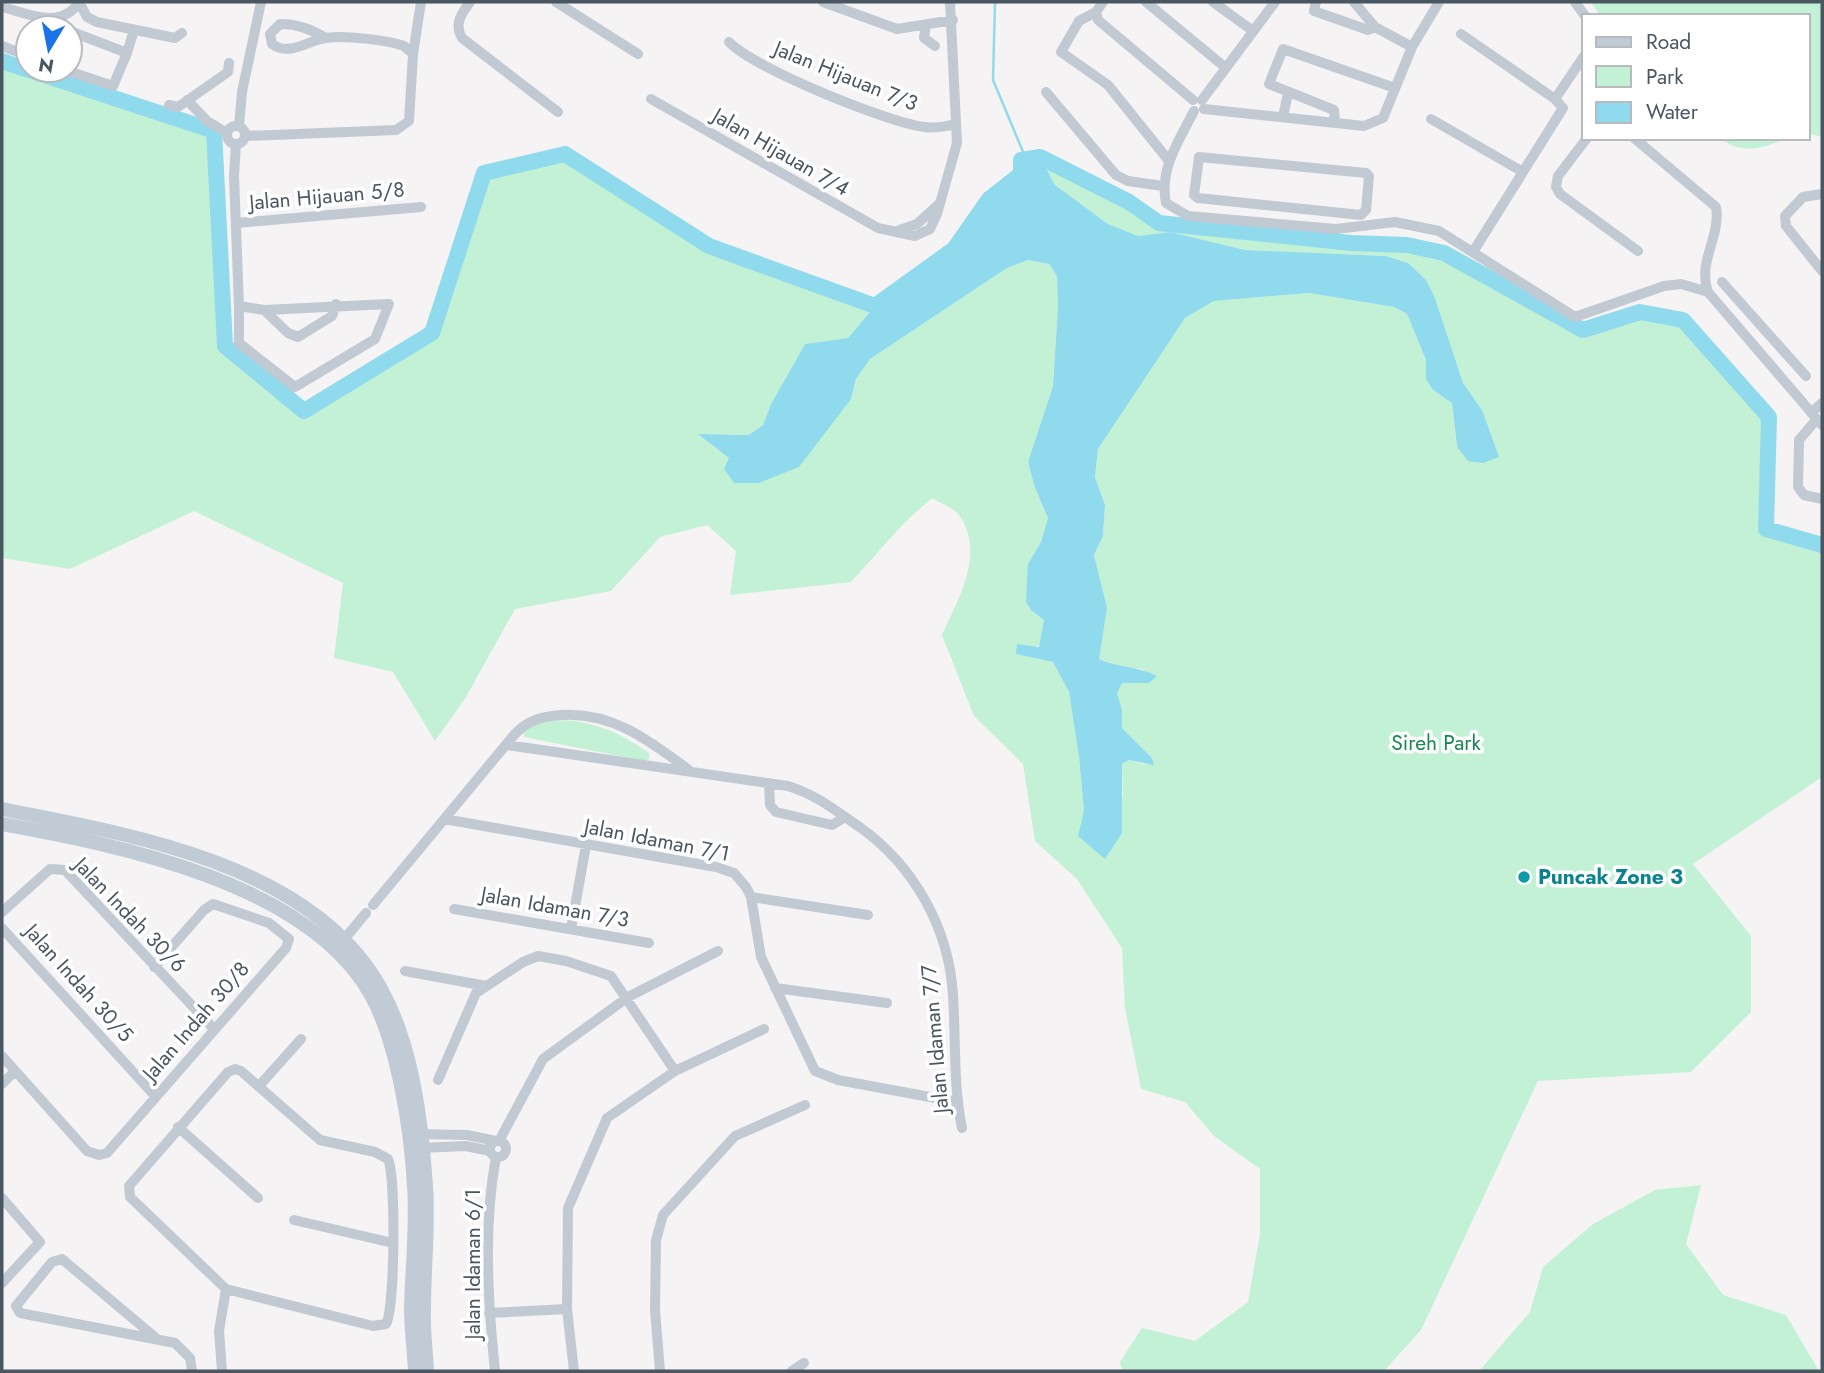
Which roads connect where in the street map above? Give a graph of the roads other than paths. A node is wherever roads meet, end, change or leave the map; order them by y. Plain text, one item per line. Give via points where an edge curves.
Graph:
1 (79, 2) edge
2 (261, 2) edge
3 (421, 2) edge
4 (470, 2) edge
5 (556, 2) edge
6 (822, 2) edge
7 (950, 2) edge
8 (1103, 2) edge
9 (1146, 2) edge
10 (1213, 2) edge
11 (1275, 2) edge
12 (1316, 2) edge
13 (1354, 2) edge
14 (1439, 2) edge
15 (2, 7) edge
16 (1097, 12) junction
17 (953, 20) junction
18 (926, 25) junction
19 (1375, 27) junction
20 (134, 30) junction
21 (1254, 32) junction
22 (182, 33) dead end
23 (1461, 34) dead end
24 (84, 37) edge
25 (326, 38) junction
26 (729, 42) dead end
27 (935, 46) dead end
28 (1412, 47) junction
29 (127, 53) junction
30 (412, 54) junction
31 (638, 54) dead end
32 (1582, 59) edge
33 (229, 63) dead end
34 (1226, 68) junction
35 (84, 76) edge
36 (1395, 88) junction
37 (1046, 92) dead end
38 (1287, 93) junction
39 (651, 99) dead end
40 (1556, 99) junction
41 (187, 100) junction
42 (169, 105) dead end
43 (1198, 105) junction
44 (558, 112) dead end
45 (1283, 117) junction
46 (1431, 119) dead end
47 (1335, 123) junction
48 (956, 124) junction
49 (239, 126) junction
50 (227, 133) junction
51 (246, 136) junction
52 (1585, 140) edge
53 (1636, 140) edge
54 (236, 144) junction
55 (1169, 161) junction
56 (1523, 172) junction
57 (1163, 186) junction
58 (1822, 194) edge
59 (1225, 201) junction
60 (421, 207) dead end
61 (1328, 212) junction
62 (1223, 219) junction
63 (237, 223) junction
64 (1326, 229) junction
65 (1639, 251) dead end
66 (1472, 252) junction
67 (1822, 271) edge
68 (1721, 282) dead end
69 (1708, 292) junction
70 (336, 304) junction
71 (1743, 305) junction
72 (239, 306) junction
73 (264, 310) junction
74 (1730, 317) junction
75 (1791, 359) junction
76 (1776, 371) junction
77 (1806, 376) dead end
78 (1822, 403) edge
79 (1817, 419) edge
80 (1822, 499) edge
81 (507, 745) junction
82 (659, 747) junction
83 (652, 765) junction
84 (690, 770) junction
85 (769, 783) junction
86 (2, 809) edge
87 (845, 817) junction
88 (444, 819) junction
89 (2, 824) edge
90 (586, 845) junction
91 (751, 897) junction
92 (373, 905) dead end
93 (454, 909) dead end
94 (2, 912) edge
95 (366, 913) dead end
96 (868, 915) dead end
97 (2, 928) edge
98 (571, 929) junction
99 (649, 943) dead end
100 (339, 945) junction
101 (718, 951) dead end
102 (154, 967) junction
103 (405, 971) dead end
104 (486, 986) junction
105 (775, 988) junction
106 (628, 997) junction
107 (887, 1003) dead end
108 (214, 1029) junction
109 (764, 1029) dead end
110 (300, 1038) dead end
111 (2, 1056) edge
112 (16, 1071) junction
113 (675, 1071) junction
114 (438, 1080) dead end
115 (2, 1084) edge
116 (259, 1086) junction
117 (155, 1096) junction
118 (957, 1102) junction
119 (805, 1105) dead end
120 (178, 1127) junction
121 (962, 1128) dead end
122 (416, 1141) junction
123 (498, 1141) junction
124 (493, 1154) junction
125 (2, 1198) edge
126 (258, 1198) dead end
127 (294, 1220) dead end
128 (393, 1242) junction
129 (2, 1283) edge
130 (226, 1289) junction
131 (567, 1309) junction
132 (489, 1313) junction
133 (156, 1338) junction
134 (804, 1363) dead end
135 (192, 1371) edge
136 (222, 1371) edge
137 (415, 1371) edge
138 (427, 1371) edge
139 (495, 1371) edge
140 (574, 1371) edge
141 (660, 1371) edge
142 (792, 1371) edge

1 - 15 street via 72,13 55,18
1 - 20 street via 87,17
2 - 49 street
3 - 30 street
4 - 44 street via 459,20 462,38
5 - 31 street
6 - 18 street via 884,27
7 - 17 street
8 - 16 street
9 - 34 street
10 - 21 street
11 - 21 street
12 - 19 street via 1314,10 1368,30
13 - 19 street
14 - 28 street
16 - 43 street via 1098,20
16 - 55 street via 1079,21 1061,52 1108,85
17 - 18 street
17 - 48 street
18 - 27 street via 924,38
19 - 28 street
20 - 22 street via 175,38
20 - 29 street
21 - 34 street
23 - 40 street
24 - 29 street
25 - 25 street via 282,48 272,44 270,34 280,24 293,24
25 - 30 street via 398,44
26 - 48 street, Jalan Hijauan 7/3 via 740,53 824,93 895,119 926,128
28 - 36 street
29 - 35 street via 113,86
30 - 51 street via 411,116 401,128
32 - 40 street
33 - 41 street via 228,72
34 - 43 street
36 - 38 street via 1283,49 1269,84
36 - 47 street via 1383,118 1375,124
37 - 57 street via 1116,175
38 - 45 street
38 - 47 street via 1334,110
39 - 48 street, Jalan Hijauan 7/4 via 859,218 915,236 930,229 940,204 955,155
40 - 56 street via 1563,108
41 - 42 street via 176,108
41 - 50 street
43 - 45 street
43 - 55 street
45 - 47 street
46 - 56 street
49 - 50 street via 230,127
49 - 51 street
50 - 54 street
51 - 54 street
52 - 65 street via 1558,176 1556,187
53 - 69 street via 1716,206 1719,221 1703,279
54 - 63 street
55 - 57 street
56 - 66 street
57 - 62 street via 1166,203 1176,211
58 - 67 street via 1803,197 1786,216 1786,226
59 - 61 street
59 - 61 street via 1194,195 1199,157 1368,174 1364,214
59 - 62 street
60 - 63 street, Jalan Hijauan 5/8
61 - 64 street
62 - 64 street
63 - 72 street
64 - 66 street via 1410,223 1440,231
66 - 69 street via 1575,317 1664,286 1681,284
68 - 71 street
69 - 74 street
70 - 72 street via 389,304 375,339 295,387 239,343
70 - 73 street
70 - 73 street via 332,316 298,337
71 - 74 street
71 - 75 street
72 - 73 street
74 - 76 street
75 - 76 street
75 - 77 street
76 - 79 street
78 - 79 street
79 - 80 street via 1799,440 1798,487 1804,495
81 - 82 street, Jalan Idaman 7/7 via 531,721 570,715 612,720
81 - 83 street, Jalan Idaman 7/7
81 - 88 street, Jalan Idaman 7/7
82 - 83 street
82 - 84 street, Jalan Idaman 7/7
83 - 84 street, Jalan Idaman 7/7
84 - 85 street, Jalan Idaman 7/7
85 - 87 street, Jalan Idaman 7/7 via 806,791
85 - 87 street via 770,805 776,812 832,825
86 - 100 main road via 88,825 228,868 303,906
87 - 118 street, Jalan Idaman 7/7 via 900,863 941,934 952,986
88 - 90 street, Jalan Idaman 7/1
88 - 92 street, Jalan Idaman 7/7
89 - 100 main road via 86,841 225,881
90 - 91 street, Jalan Idaman 7/1 via 728,870 742,881
90 - 98 street
91 - 96 street
91 - 105 street via 759,948
93 - 98 street, Jalan Idaman 7/3
94 - 102 street, Jalan Indah 30/6 via 46,873 55,868 65,870
95 - 100 street
97 - 117 street, Jalan Indah 30/5
98 - 99 street, Jalan Idaman 7/3
100 - 122 main road via 368,968 397,1028 410,1069
101 - 106 street
102 - 108 street, Jalan Indah 30/6
102 - 108 street, Jalan Indah 30/8 via 208,906 250,915 287,935 289,944
103 - 104 street
104 - 106 street via 538,956 604,973
104 - 114 street via 470,1003
105 - 107 street
105 - 118 street via 815,1071 825,1077
106 - 113 street
106 - 123 street via 541,1061
108 - 117 street, Jalan Indah 30/8
109 - 113 street
110 - 116 street
111 - 112 street
112 - 115 street
112 - 117 street, Jalan Indah 30/8 via 93,1154 107,1153
113 - 131 street via 607,1118 568,1208
116 - 120 street via 241,1071 228,1072
116 - 128 street via 320,1140 388,1159
118 - 121 street, Jalan Idaman 7/7
119 - 141 street via 735,1136 663,1216 656,1240
120 - 126 street
120 - 130 street via 128,1191
122 - 123 street via 467,1135
122 - 124 street
122 - 137 main road via 411,1310
122 - 138 main road via 428,1212
123 - 124 street via 490,1146
123 - 124 street via 506,1151 501,1157
124 - 132 street, Jalan Idaman 6/1
125 - 129 street via 40,1242
127 - 128 street
128 - 130 street via 391,1311 386,1324 373,1326
130 - 136 street via 219,1331
131 - 132 street
131 - 140 street
132 - 139 street, Jalan Idaman 6/1
133 - 133 street via 20,1313 16,1306 52,1262 62,1259
133 - 135 street via 184,1349
134 - 142 street

